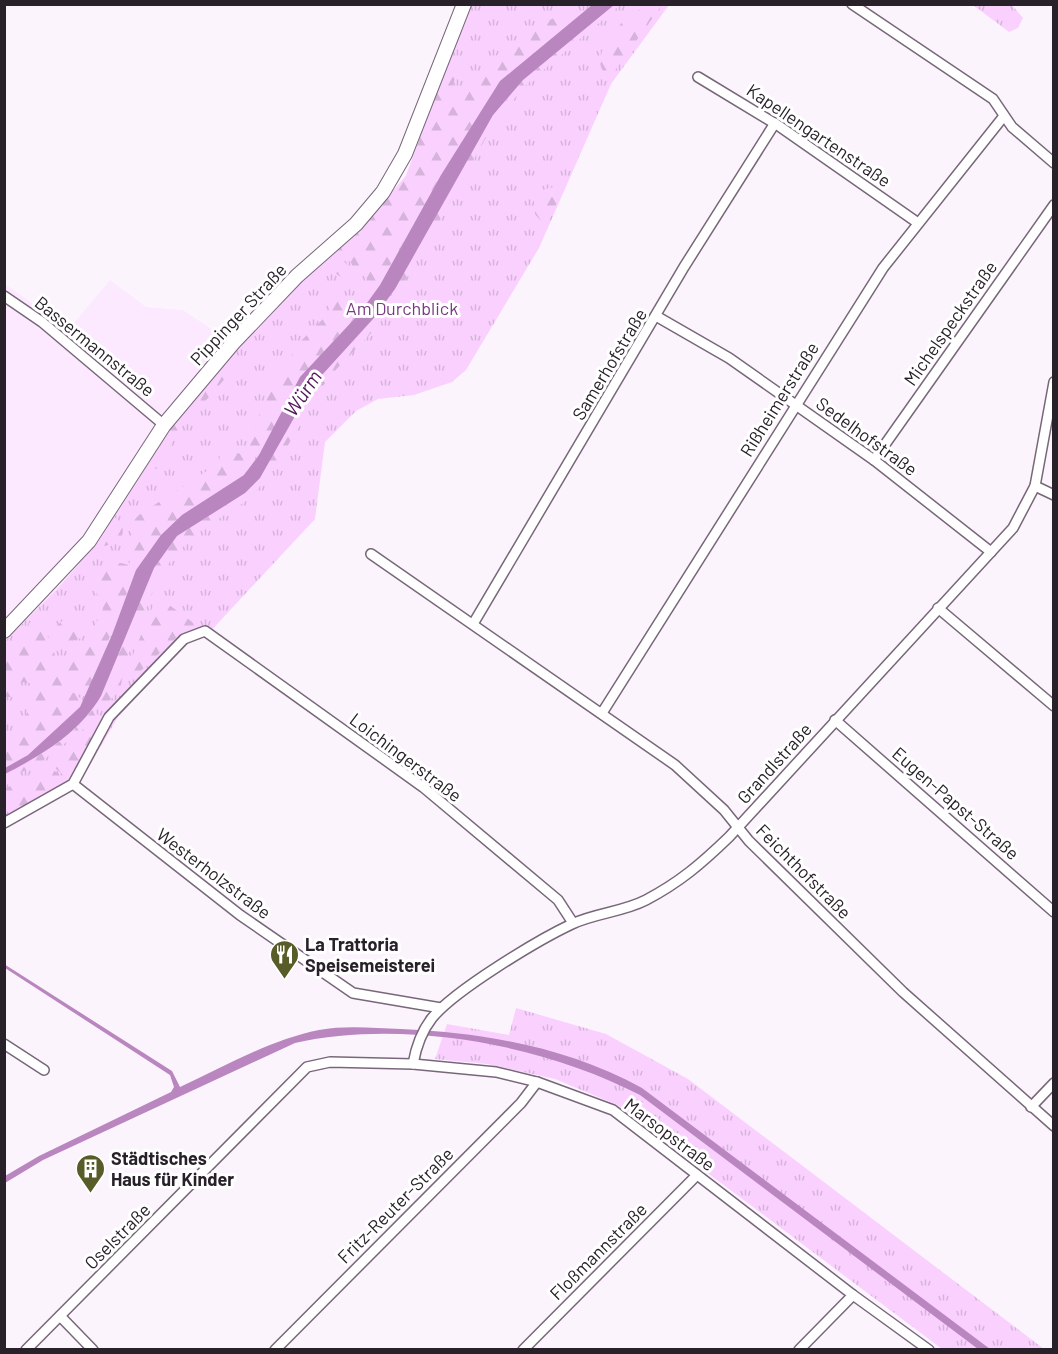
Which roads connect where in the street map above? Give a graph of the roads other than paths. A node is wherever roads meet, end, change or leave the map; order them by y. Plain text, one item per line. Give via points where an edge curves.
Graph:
1 (464, 4) edge
2 (852, 4) edge
3 (698, 77) dead end
4 (1004, 116) junction
5 (775, 123) junction
6 (1053, 163) edge
7 (1053, 205) edge
8 (918, 223) junction
9 (4, 296) edge
10 (656, 316) junction
11 (1053, 382) edge
12 (795, 405) junction
13 (164, 425) junction
14 (874, 460) junction
15 (1035, 486) junction
16 (1053, 495) edge
17 (991, 552) junction
18 (371, 554) dead end
19 (938, 608) junction
20 (473, 624) junction
21 (4, 631) edge
22 (1053, 706) edge
23 (602, 712) junction
24 (835, 720) junction
25 (73, 784) junction
26 (4, 823) edge
27 (738, 828) junction
28 (1053, 912) edge
29 (573, 923) junction
30 (441, 1008) junction
31 (4, 1044) edge
32 (413, 1064) junction
33 (307, 1067) joint
34 (44, 1070) dead end
35 (537, 1083) junction
36 (1053, 1083) edge
37 (1031, 1107) junction
38 (1053, 1126) edge
39 (697, 1175) junction
40 (853, 1295) junction
41 (60, 1316) junction
42 (26, 1350) edge
43 (93, 1350) edge
44 (275, 1350) edge
45 (523, 1350) edge
46 (799, 1350) edge
47 (929, 1350) edge

1 - 13 main road, Pippinger Straße via 405,154 383,192 356,224 261,313
2 - 4 street via 993,99
3 - 5 street, Kapellengartenstraße
4 - 6 street
4 - 8 street, Rißheimerstraße
5 - 8 street, Kapellengartenstraße
5 - 10 street, Samerhofstraße
7 - 14 street, Michelspeckstraße
8 - 12 street, Rißheimerstraße via 883,268
9 - 13 street, Bassermannstraße via 42,322
10 - 12 street, Sedelhofstraße via 729,358
10 - 20 street, Samerhofstraße
11 - 15 street, Grandlstraße
12 - 14 street, Sedelhofstraße
12 - 23 street, Rißheimerstraße
13 - 21 main road, Pippinger Straße via 89,542
14 - 17 street, Sedelhofstraße
15 - 16 street
15 - 17 street, Grandlstraße via 1012,528
17 - 19 street, Grandlstraße
18 - 20 street, Feichthofstraße
19 - 22 street
19 - 24 street, Grandlstraße
20 - 23 street, Feichthofstraße
23 - 27 street, Feichthofstraße via 675,765
24 - 27 street, Grandlstraße
24 - 28 street, Eugen-Papst-Straße
25 - 26 street
25 - 29 street, Loichingerstraße via 109,717 184,639 205,631 423,787 558,900
25 - 30 street, Westerholzstraße via 222,901 353,993
27 - 29 street, Grandlstraße via 688,876 643,902
27 - 37 street, Feichthofstraße via 903,993
29 - 30 street, Grandlstraße
30 - 32 street, Grandlstraße via 417,1043
31 - 34 street
32 - 33 street, Marsopstraße via 330,1062
32 - 35 street, Marsopstraße via 496,1072
33 - 41 street, Oselstraße
35 - 39 street, Marsopstraße via 613,1110
35 - 44 street, Fritz-Reuter-Straße
36 - 37 street
37 - 38 street, Feichthofstraße
39 - 40 street, Marsopstraße
39 - 45 street, Floßmannstraße
40 - 46 street
40 - 47 street, Marsopstraße
41 - 42 street, Oselstraße
41 - 43 street

